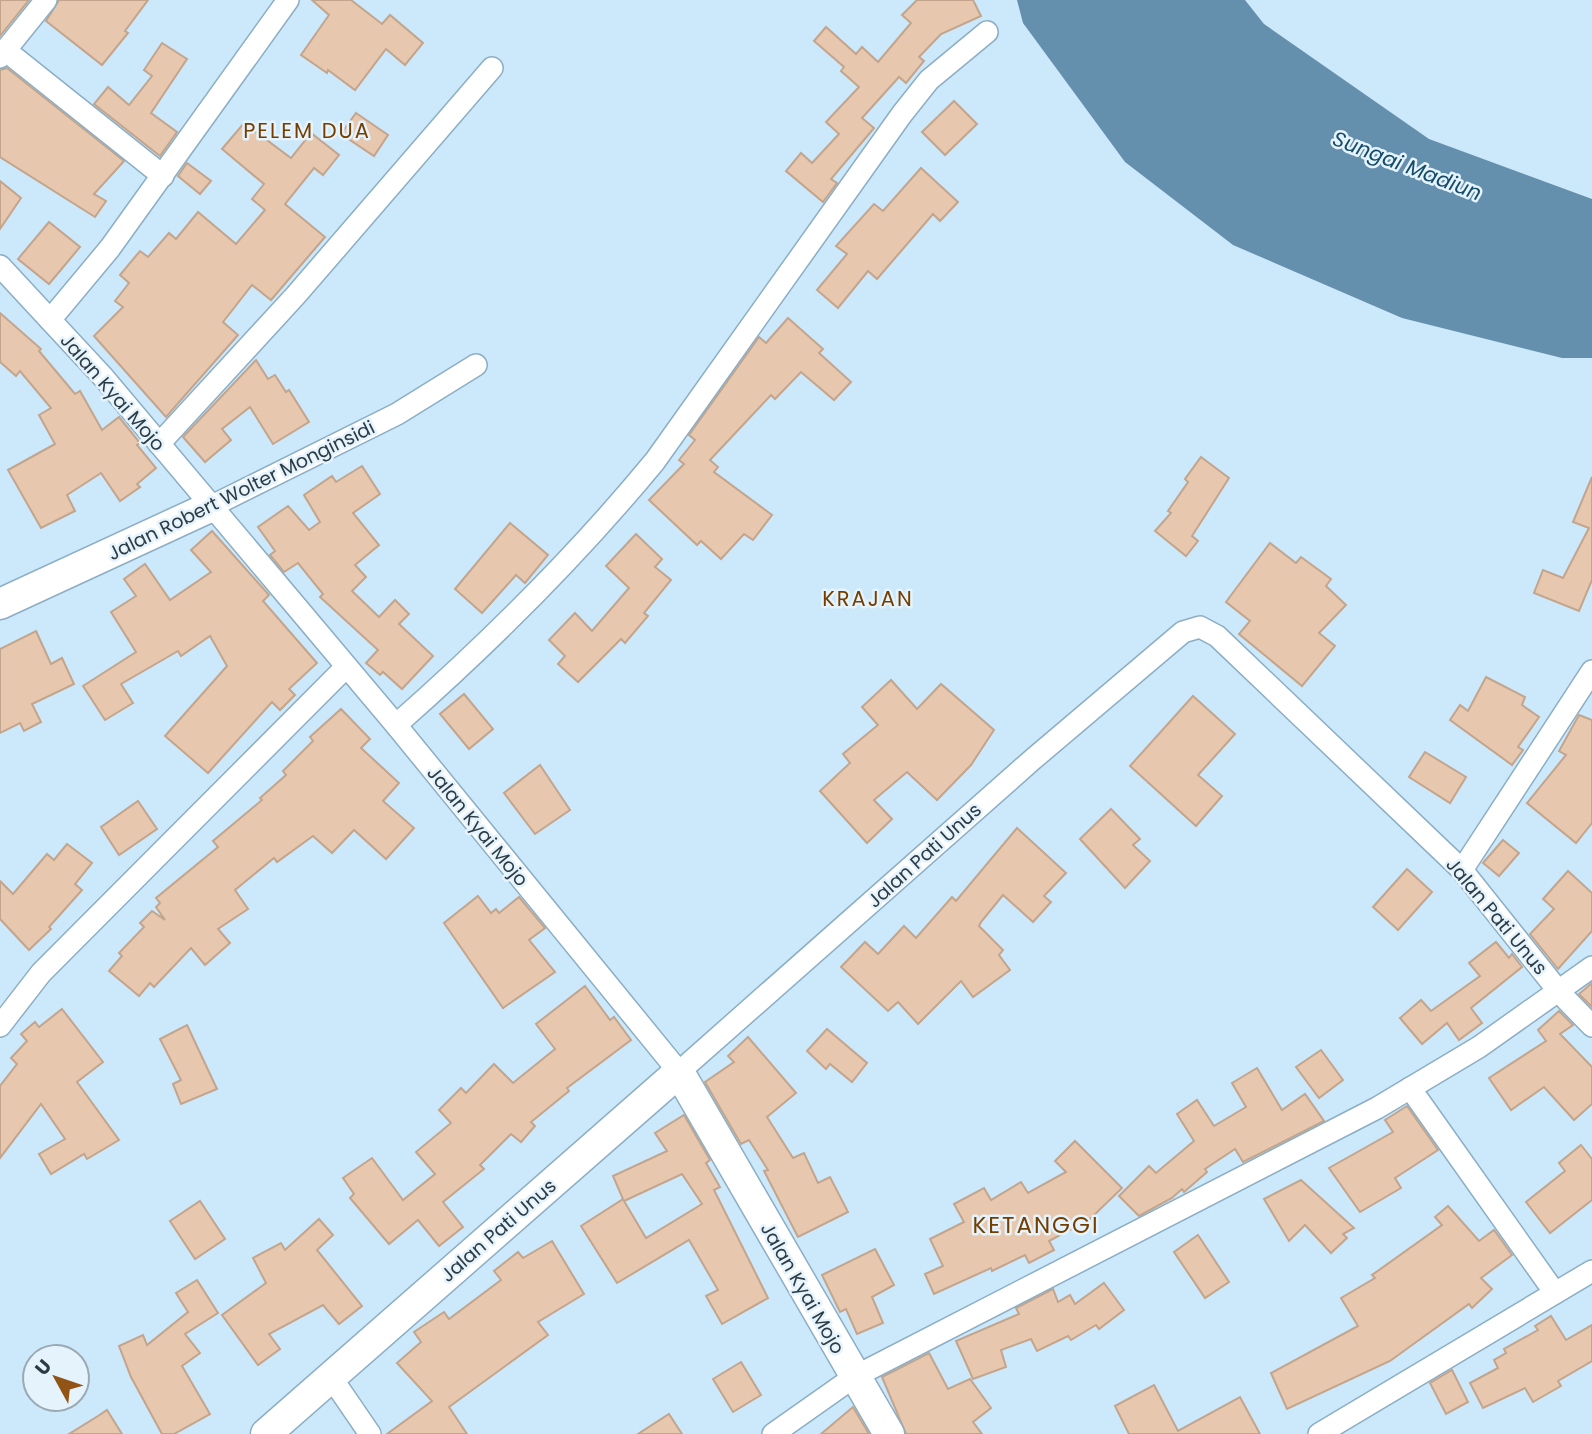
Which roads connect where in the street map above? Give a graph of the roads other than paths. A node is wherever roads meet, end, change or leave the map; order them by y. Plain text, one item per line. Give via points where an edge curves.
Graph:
1 (46, 0) edge
2 (288, 0) edge
3 (987, 33) dead end
4 (3, 54) edge
5 (492, 68) dead end
6 (163, 176) junction
7 (0, 266) edge
8 (50, 320) junction
9 (476, 365) dead end
10 (159, 444) junction
11 (210, 507) junction
12 (0, 604) edge
13 (346, 667) junction
14 (1592, 671) edge
15 (396, 725) junction
16 (1462, 870) junction
17 (1592, 967) edge
18 (1560, 993) junction
19 (0, 1026) edge
20 (1592, 1026) edge
21 (679, 1072) junction
22 (1410, 1088) junction
23 (1592, 1270) edge
24 (1555, 1293) junction
25 (331, 1377) junction
26 (854, 1377) junction
27 (266, 1434) edge
28 (370, 1434) edge
29 (773, 1434) edge
30 (889, 1434) edge
31 (1319, 1434) edge

1 - 4 street
2 - 6 street
3 - 15 street via 961,50 923,88 612,514 566,565
4 - 6 street
5 - 10 street via 296,295
6 - 8 street
7 - 8 street, Jalan Kyai Mojo
8 - 10 street, Jalan Kyai Mojo
9 - 11 street, Jalan Robert Wolter Monginsidi via 397,414
10 - 11 street, Jalan Kyai Mojo
11 - 12 street, Jalan Robert Wolter Monginsidi
11 - 13 street, Jalan Kyai Mojo
13 - 15 street, Jalan Kyai Mojo
13 - 19 street via 41,973
14 - 16 street
15 - 21 street, Jalan Kyai Mojo
16 - 18 street, Jalan Pati Unus
16 - 21 street, Jalan Pati Unus via 1217,636 1200,627 1191,628 1032,760
17 - 18 street
18 - 20 street, Jalan Pati Unus
18 - 22 street
21 - 25 street, Jalan Pati Unus
21 - 26 street, Jalan Kyai Mojo
22 - 24 street
22 - 26 street via 1174,1215
23 - 24 street
24 - 31 street
25 - 27 street, Jalan Pati Unus
25 - 28 street
26 - 29 street
26 - 30 street, Jalan Kyai Mojo

